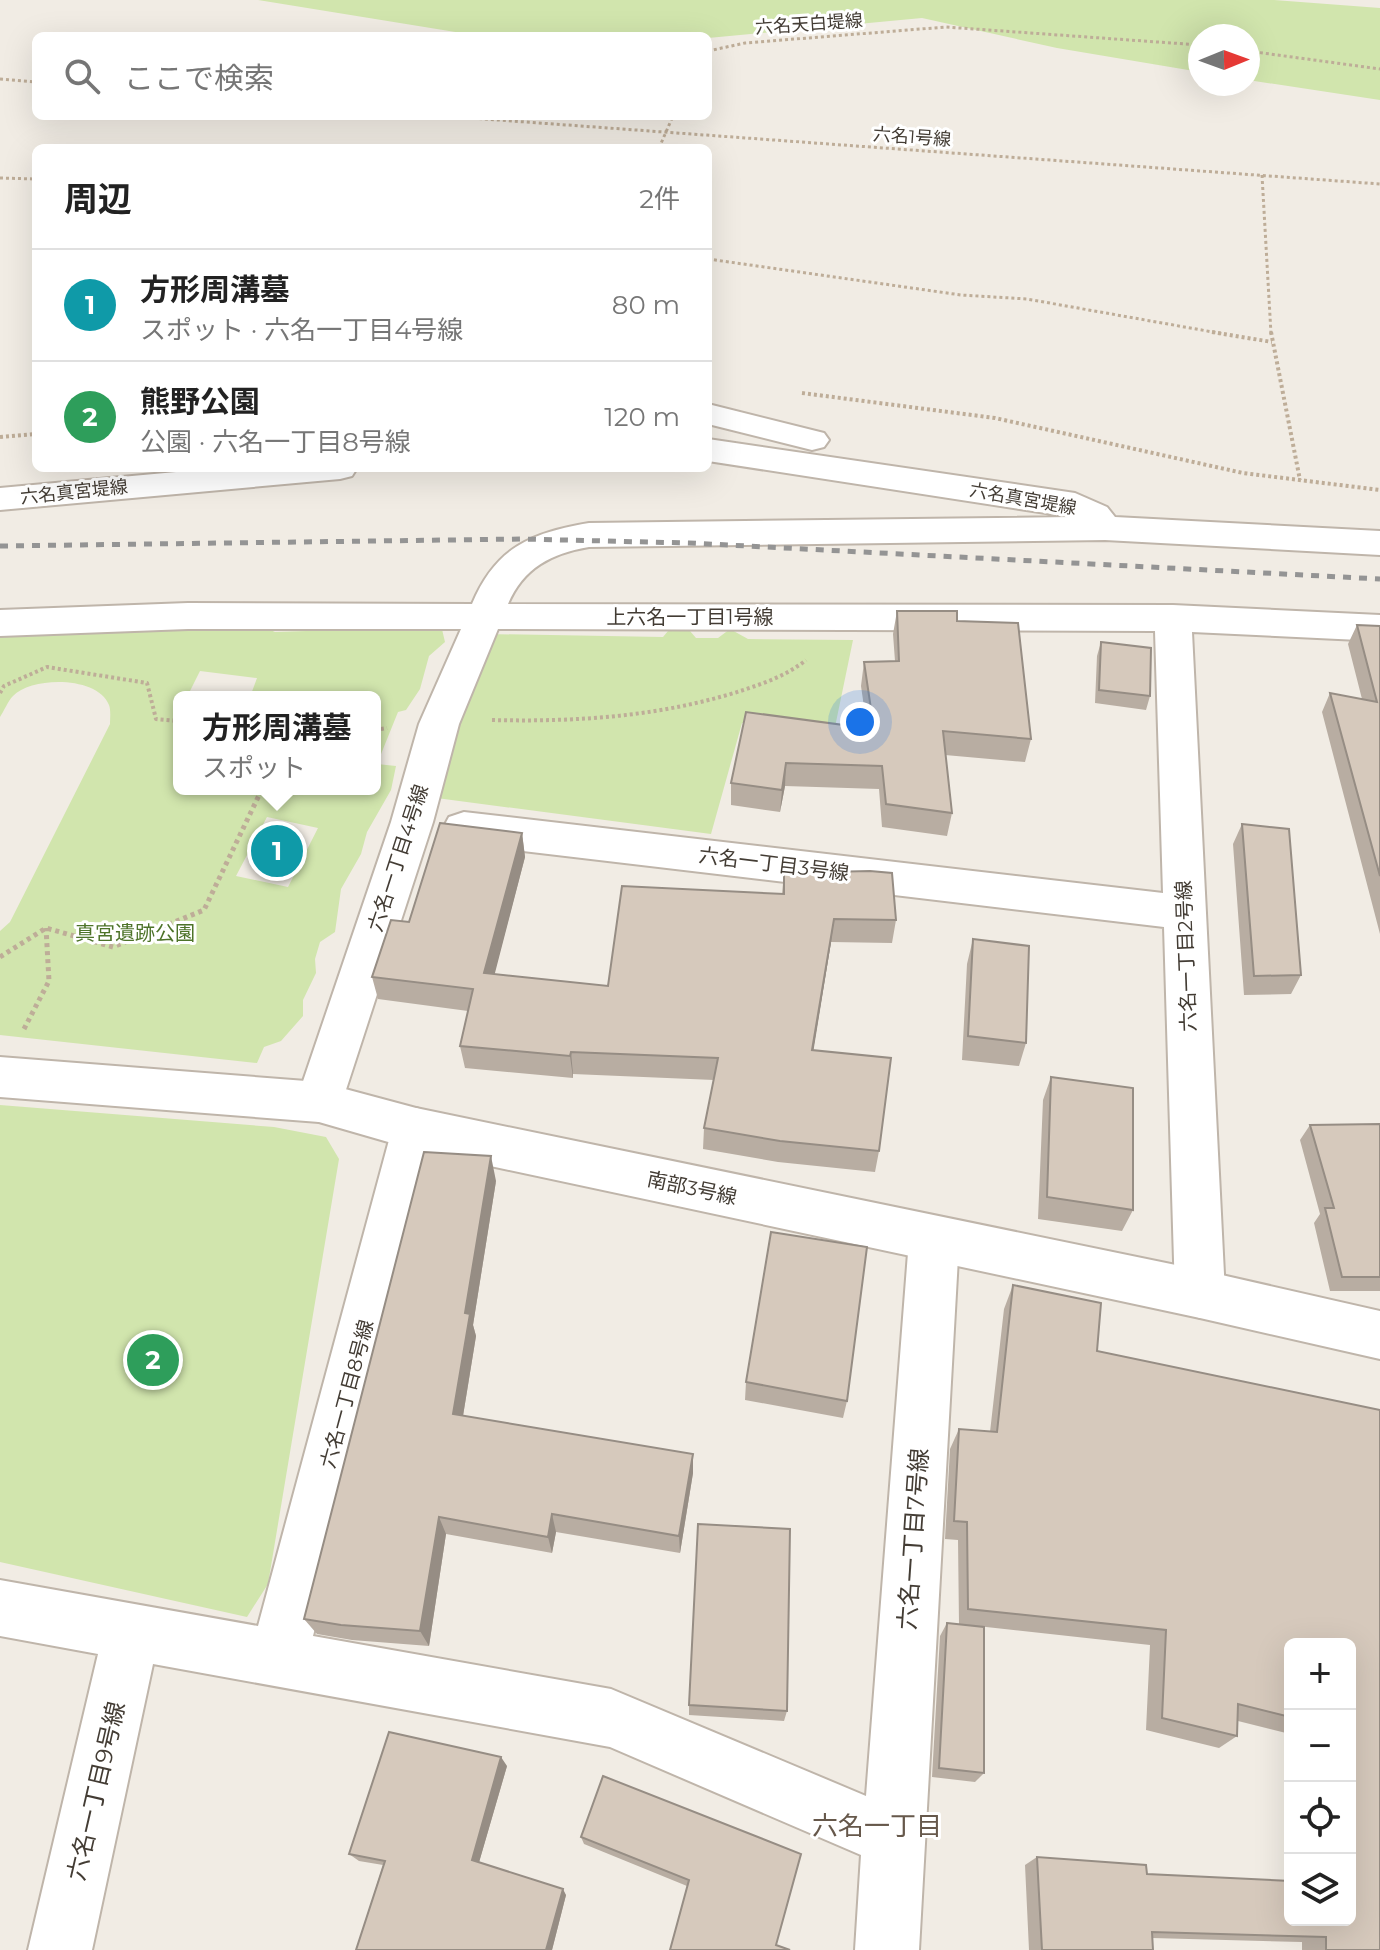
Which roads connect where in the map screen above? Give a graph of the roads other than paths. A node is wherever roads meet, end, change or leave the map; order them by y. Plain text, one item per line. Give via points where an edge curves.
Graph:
1 (712, 415) edge
2 (712, 451) edge
3 (225, 472) edge
4 (290, 472) edge
5 (177, 481) junction
6 (0, 499) edge
7 (1075, 504) junction
8 (1105, 528) junction
9 (1380, 543) edge
10 (483, 617) junction
11 (1173, 618) junction
12 (0, 623) edge
13 (1380, 628) edge
14 (412, 822) junction
15 (1184, 912) junction
16 (0, 1077) edge
17 (319, 1102) junction
18 (416, 1129) junction
19 (934, 1240) junction
20 (1200, 1294) junction
21 (1380, 1335) edge
22 (0, 1608) edge
23 (132, 1631) junction
24 (278, 1659) junction
25 (893, 1838) junction
26 (60, 1950) edge
27 (887, 1950) edge

1 - 7 street
2 - 7 street, 六名真宮堤線
3 - 5 street
4 - 5 street, 六名真宮堤線
5 - 6 street, 六名真宮堤線
7 - 8 street, 六名真宮堤線
8 - 9 street
8 - 10 street, 六名一丁目4号線 via 589,535 532,551 500,580
10 - 11 street, 上六名一丁目1号線
10 - 12 street, 上六名一丁目1号線 via 188,616
10 - 14 street, 六名一丁目4号線 via 439,724
11 - 13 street, 上六名一丁目1号線
11 - 15 street, 六名一丁目2号線
14 - 15 street, 六名一丁目3号線
14 - 17 street, 六名一丁目4号線
15 - 20 street, 六名一丁目2号線
16 - 17 street, 南部3号線
17 - 18 street, 南部3号線
18 - 19 street, 南部3号線
18 - 24 street, 六名一丁目8号線
19 - 20 street, 南部3号線
19 - 25 street, 六名一丁目7号線
20 - 21 street, 南部3号線
22 - 23 street
23 - 24 street
23 - 26 street, 六名一丁目9号線
24 - 25 street via 611,1718
25 - 27 street, 六名一丁目7号線

